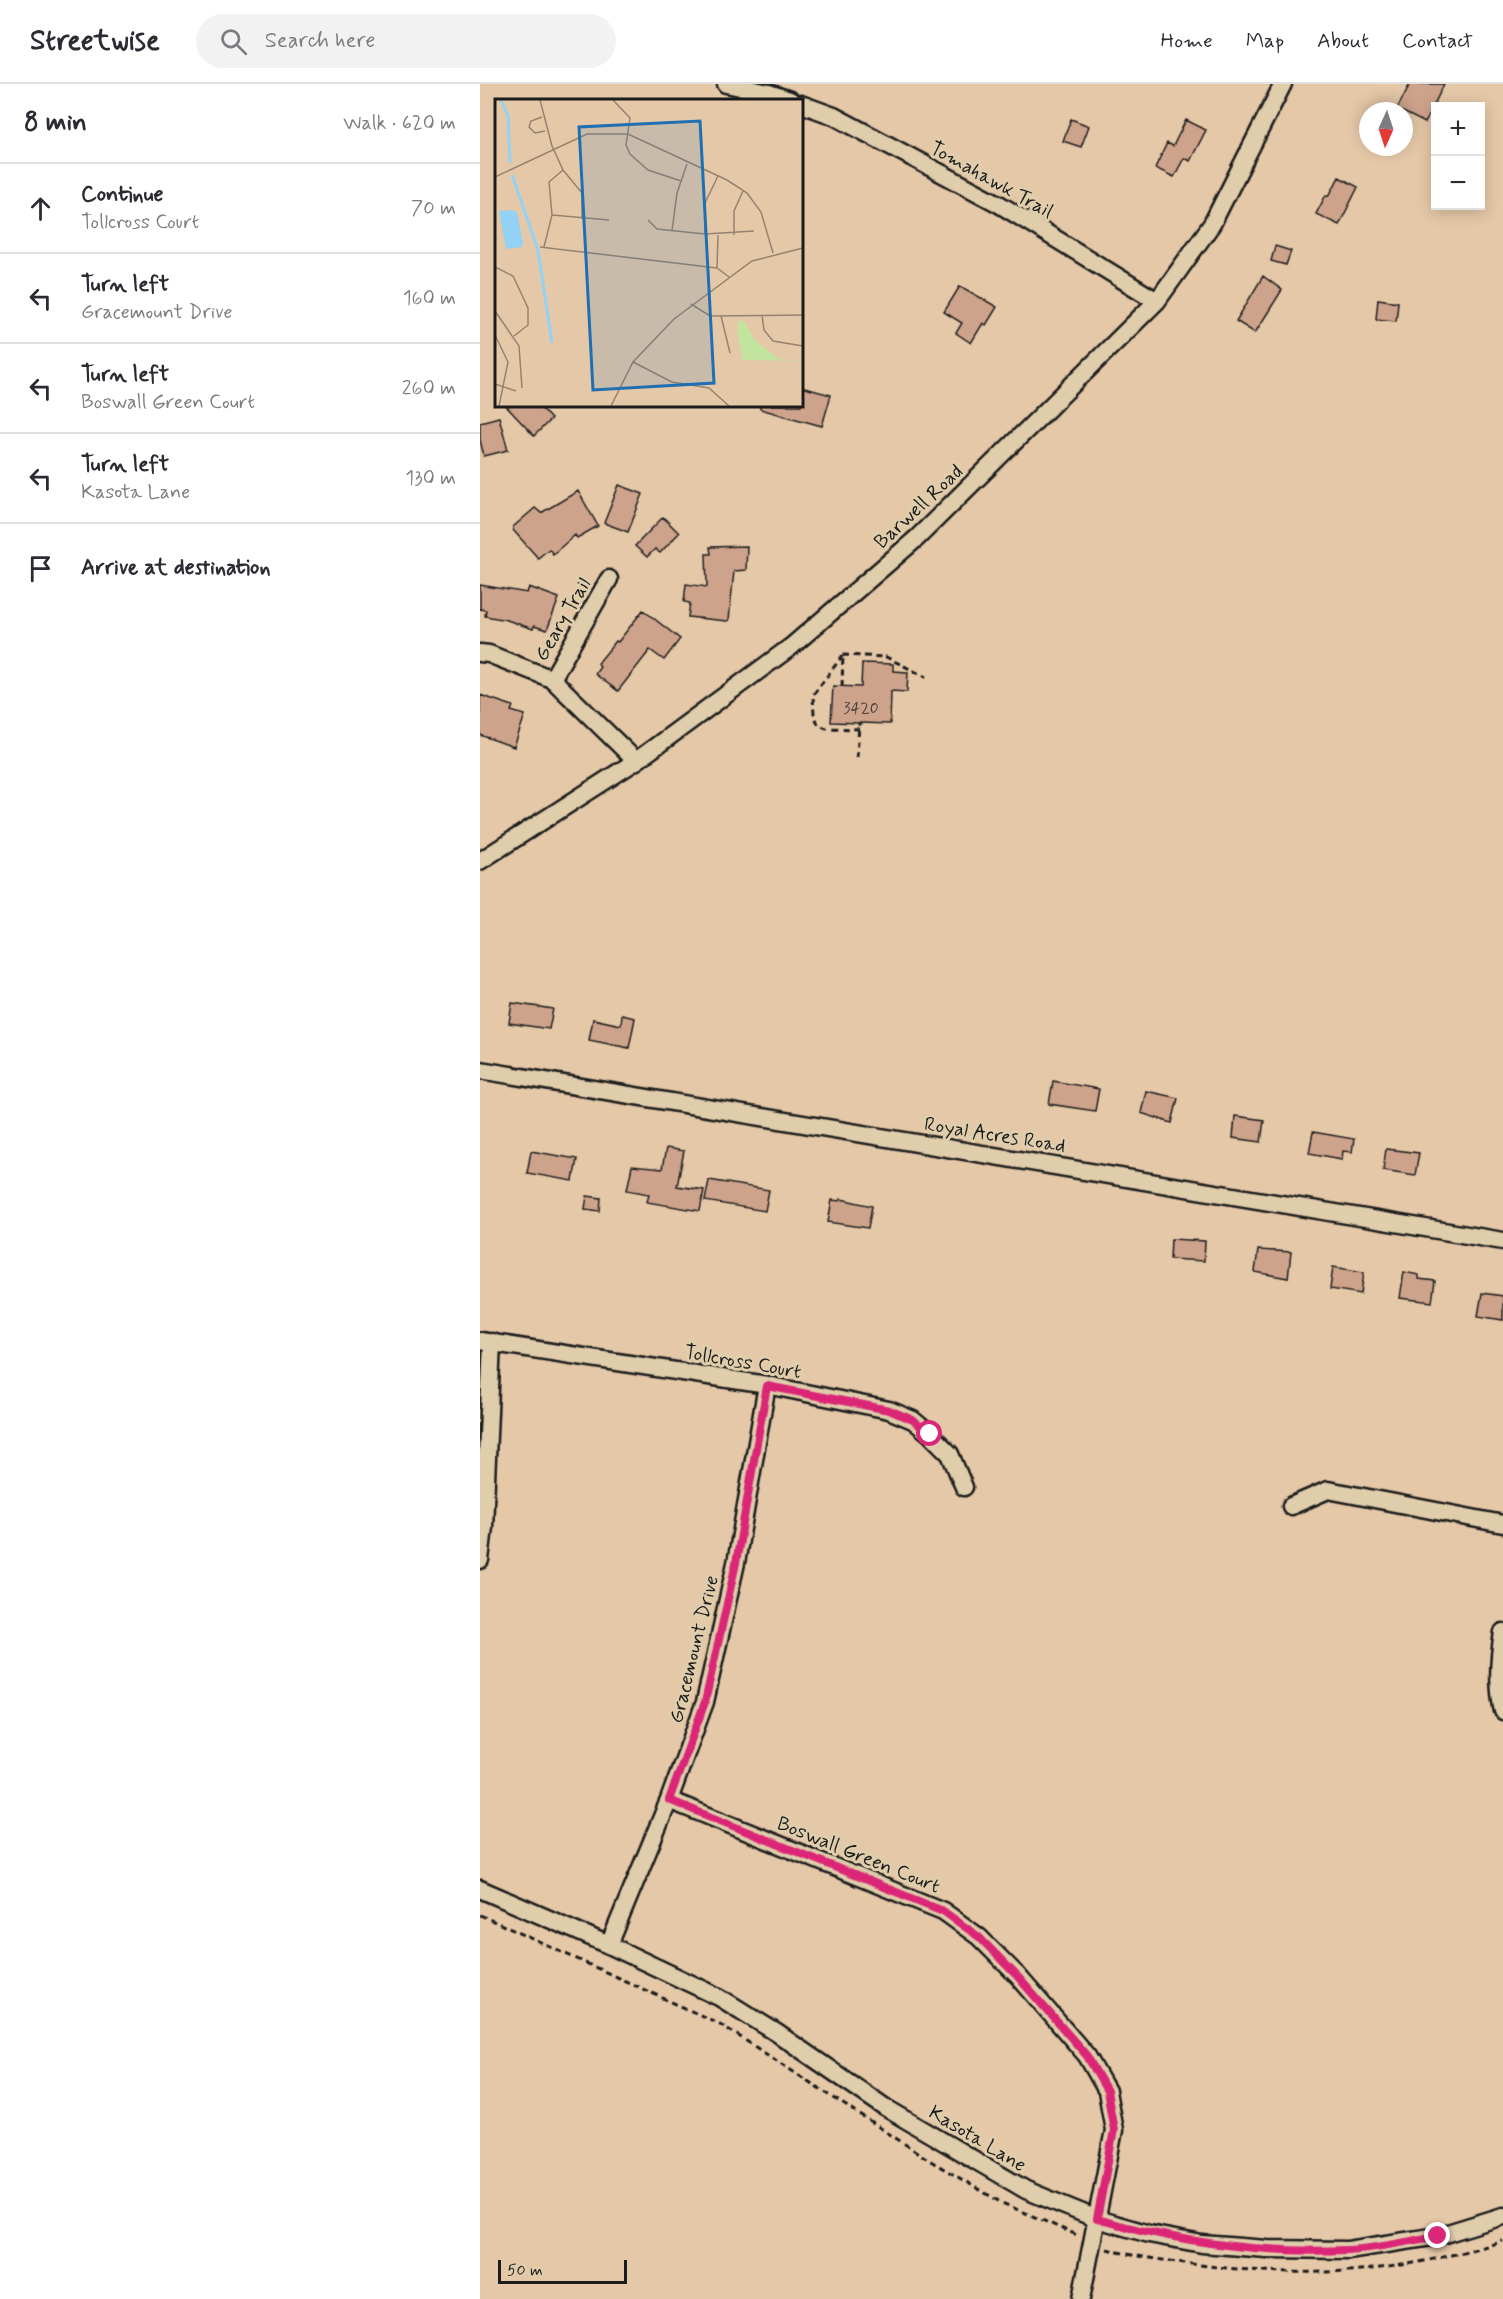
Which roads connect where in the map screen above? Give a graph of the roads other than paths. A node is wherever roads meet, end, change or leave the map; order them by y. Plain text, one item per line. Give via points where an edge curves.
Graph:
1 (726, 84) edge
2 (1283, 84) edge
3 (787, 99) edge
4 (802, 104) edge
5 (1157, 301) junction
6 (609, 579) dead end
7 (480, 653) edge
8 (552, 679) junction
9 (636, 761) junction
10 (480, 861) edge
11 (480, 1070) edge
12 (1503, 1240) edge
13 (486, 1341) edge
14 (767, 1386) junction
15 (964, 1487) dead end
16 (1291, 1506) dead end
17 (1503, 1524) edge
18 (480, 1560) edge
19 (1503, 1632) edge
20 (1503, 1710) edge
21 (669, 1800) junction
22 (480, 1889) edge
23 (609, 1945) junction
24 (1503, 2216) edge
25 (1097, 2219) junction
26 (1082, 2299) edge

1 - 3 street
2 - 5 street, Barwell Road via 1212,224
4 - 5 street, Tomahawk Trail via 834,116 999,204
5 - 9 street, Barwell Road via 917,538 792,646
6 - 8 street, Geary Trail
7 - 8 street
8 - 9 street
9 - 10 street, Barwell Road
11 - 12 street, Royal Acres Road
13 - 14 street, Tollcross Court
13 - 18 street via 484,1527
14 - 15 street, Tollcross Court via 889,1410 913,1420 950,1454
14 - 21 street, Gracemount Drive via 736,1563 705,1702
16 - 17 street via 1328,1490
19 - 20 street
21 - 23 street, Gracemount Drive
21 - 25 street, Boswall Green Court via 943,1911 979,1937 1063,2026 1087,2056 1107,2091 1114,2130
22 - 23 street, Kasota Lane
23 - 25 street, Kasota Lane via 719,1997 886,2108 1026,2190
24 - 25 street, Kasota Lane via 1438,2236 1348,2250 1202,2244
25 - 26 street, Boswall Green Court

